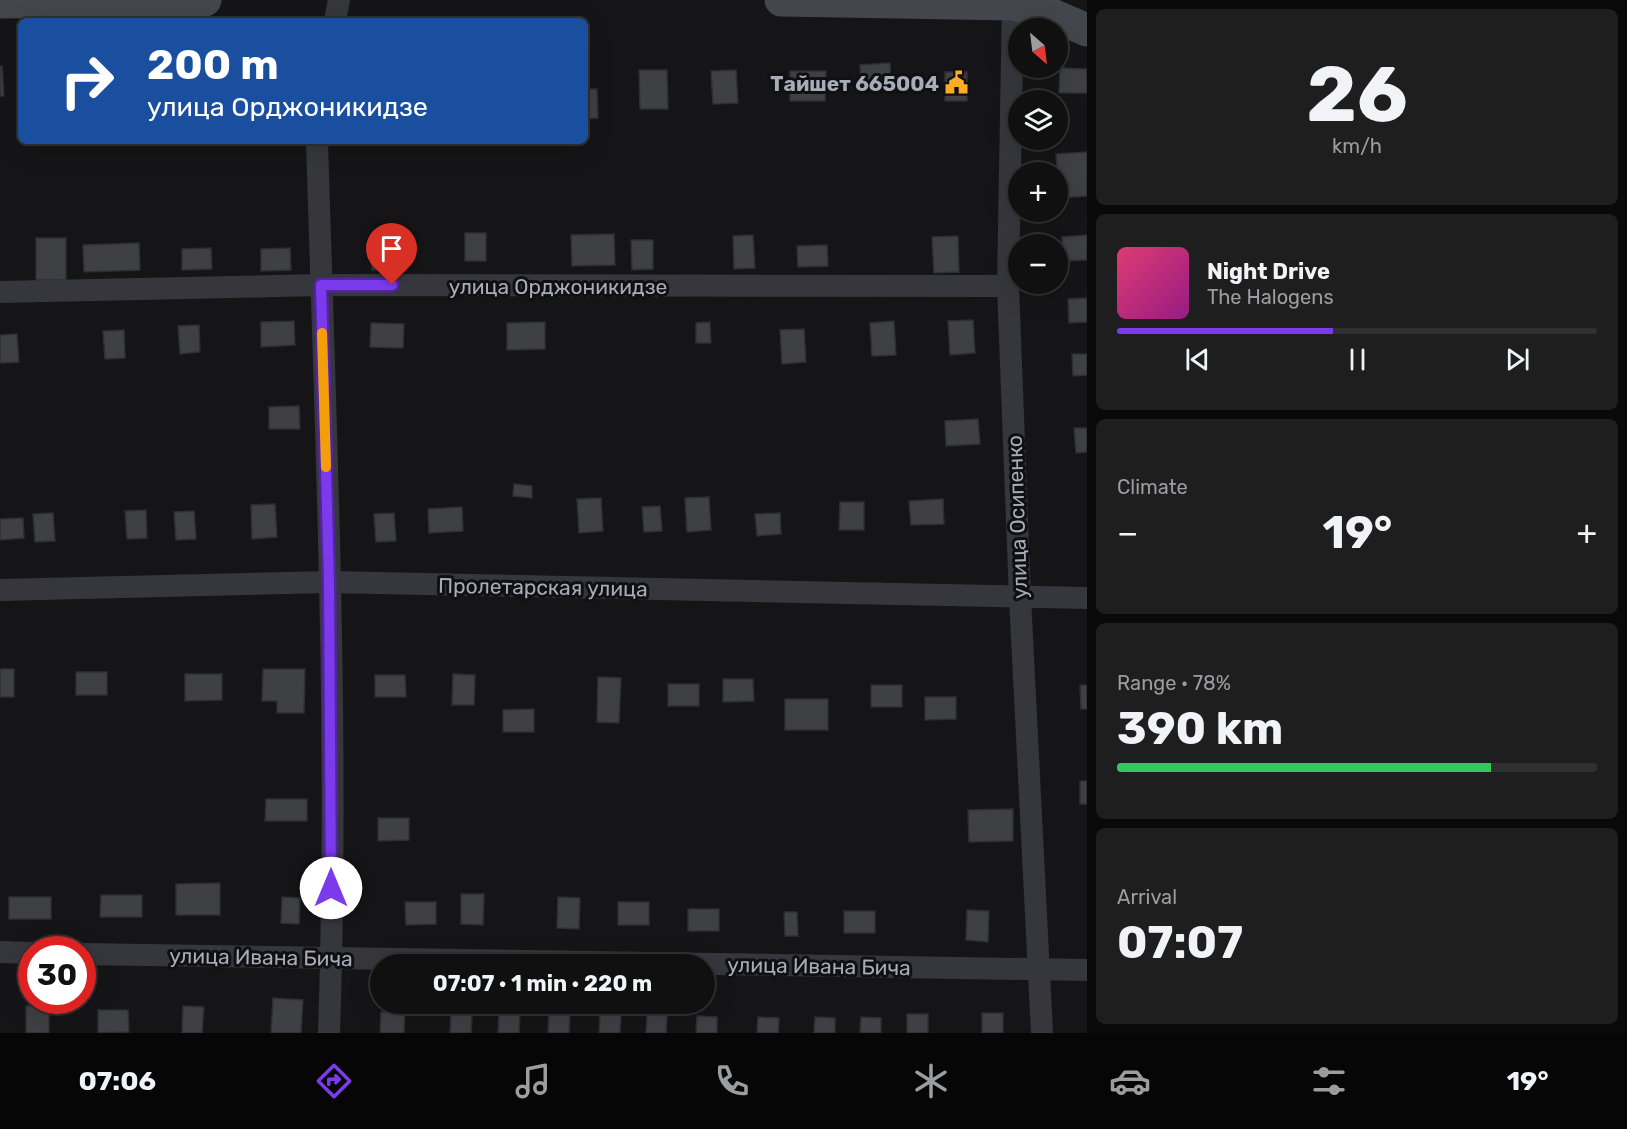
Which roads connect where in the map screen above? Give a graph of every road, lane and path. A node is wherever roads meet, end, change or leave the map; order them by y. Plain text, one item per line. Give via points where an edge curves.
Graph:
1 (182, 0) edge
2 (205, 0) edge
3 (339, 0) edge
4 (781, 0) edge
5 (0, 2) edge
6 (1013, 2) edge
7 (336, 18) edge
8 (1087, 30) edge
9 (316, 144) edge
10 (1009, 234) edge
11 (321, 285) junction
12 (1008, 286) edge
13 (0, 292) edge
14 (1008, 294) edge
15 (329, 582) junction
16 (0, 590) edge
17 (1020, 598) junction
18 (1087, 598) edge
19 (0, 952) edge
20 (18, 953) edge
21 (96, 954) edge
22 (332, 958) junction
23 (1040, 970) junction
24 (1087, 970) edge
25 (329, 1033) edge
26 (1042, 1033) edge

1 - 2 main road
1 - 5 main road
3 - 7 street
4 - 6 main road
6 - 8 main road
6 - 10 street, улица Осипенко
9 - 11 street
11 - 12 street, улица Орджоникидзе
11 - 13 street, улица Орджоникидзе
11 - 15 street
14 - 17 street, улица Осипенко
15 - 16 street, Пролетарская улица
15 - 17 street, Пролетарская улица
15 - 22 street
17 - 18 street, Пролетарская улица
17 - 23 street, улица Осипенко
19 - 20 street
21 - 22 street, улица Ивана Бича
22 - 23 street, улица Ивана Бича
22 - 25 street
23 - 24 street, улица Ивана Бича
23 - 26 street, улица Осипенко

